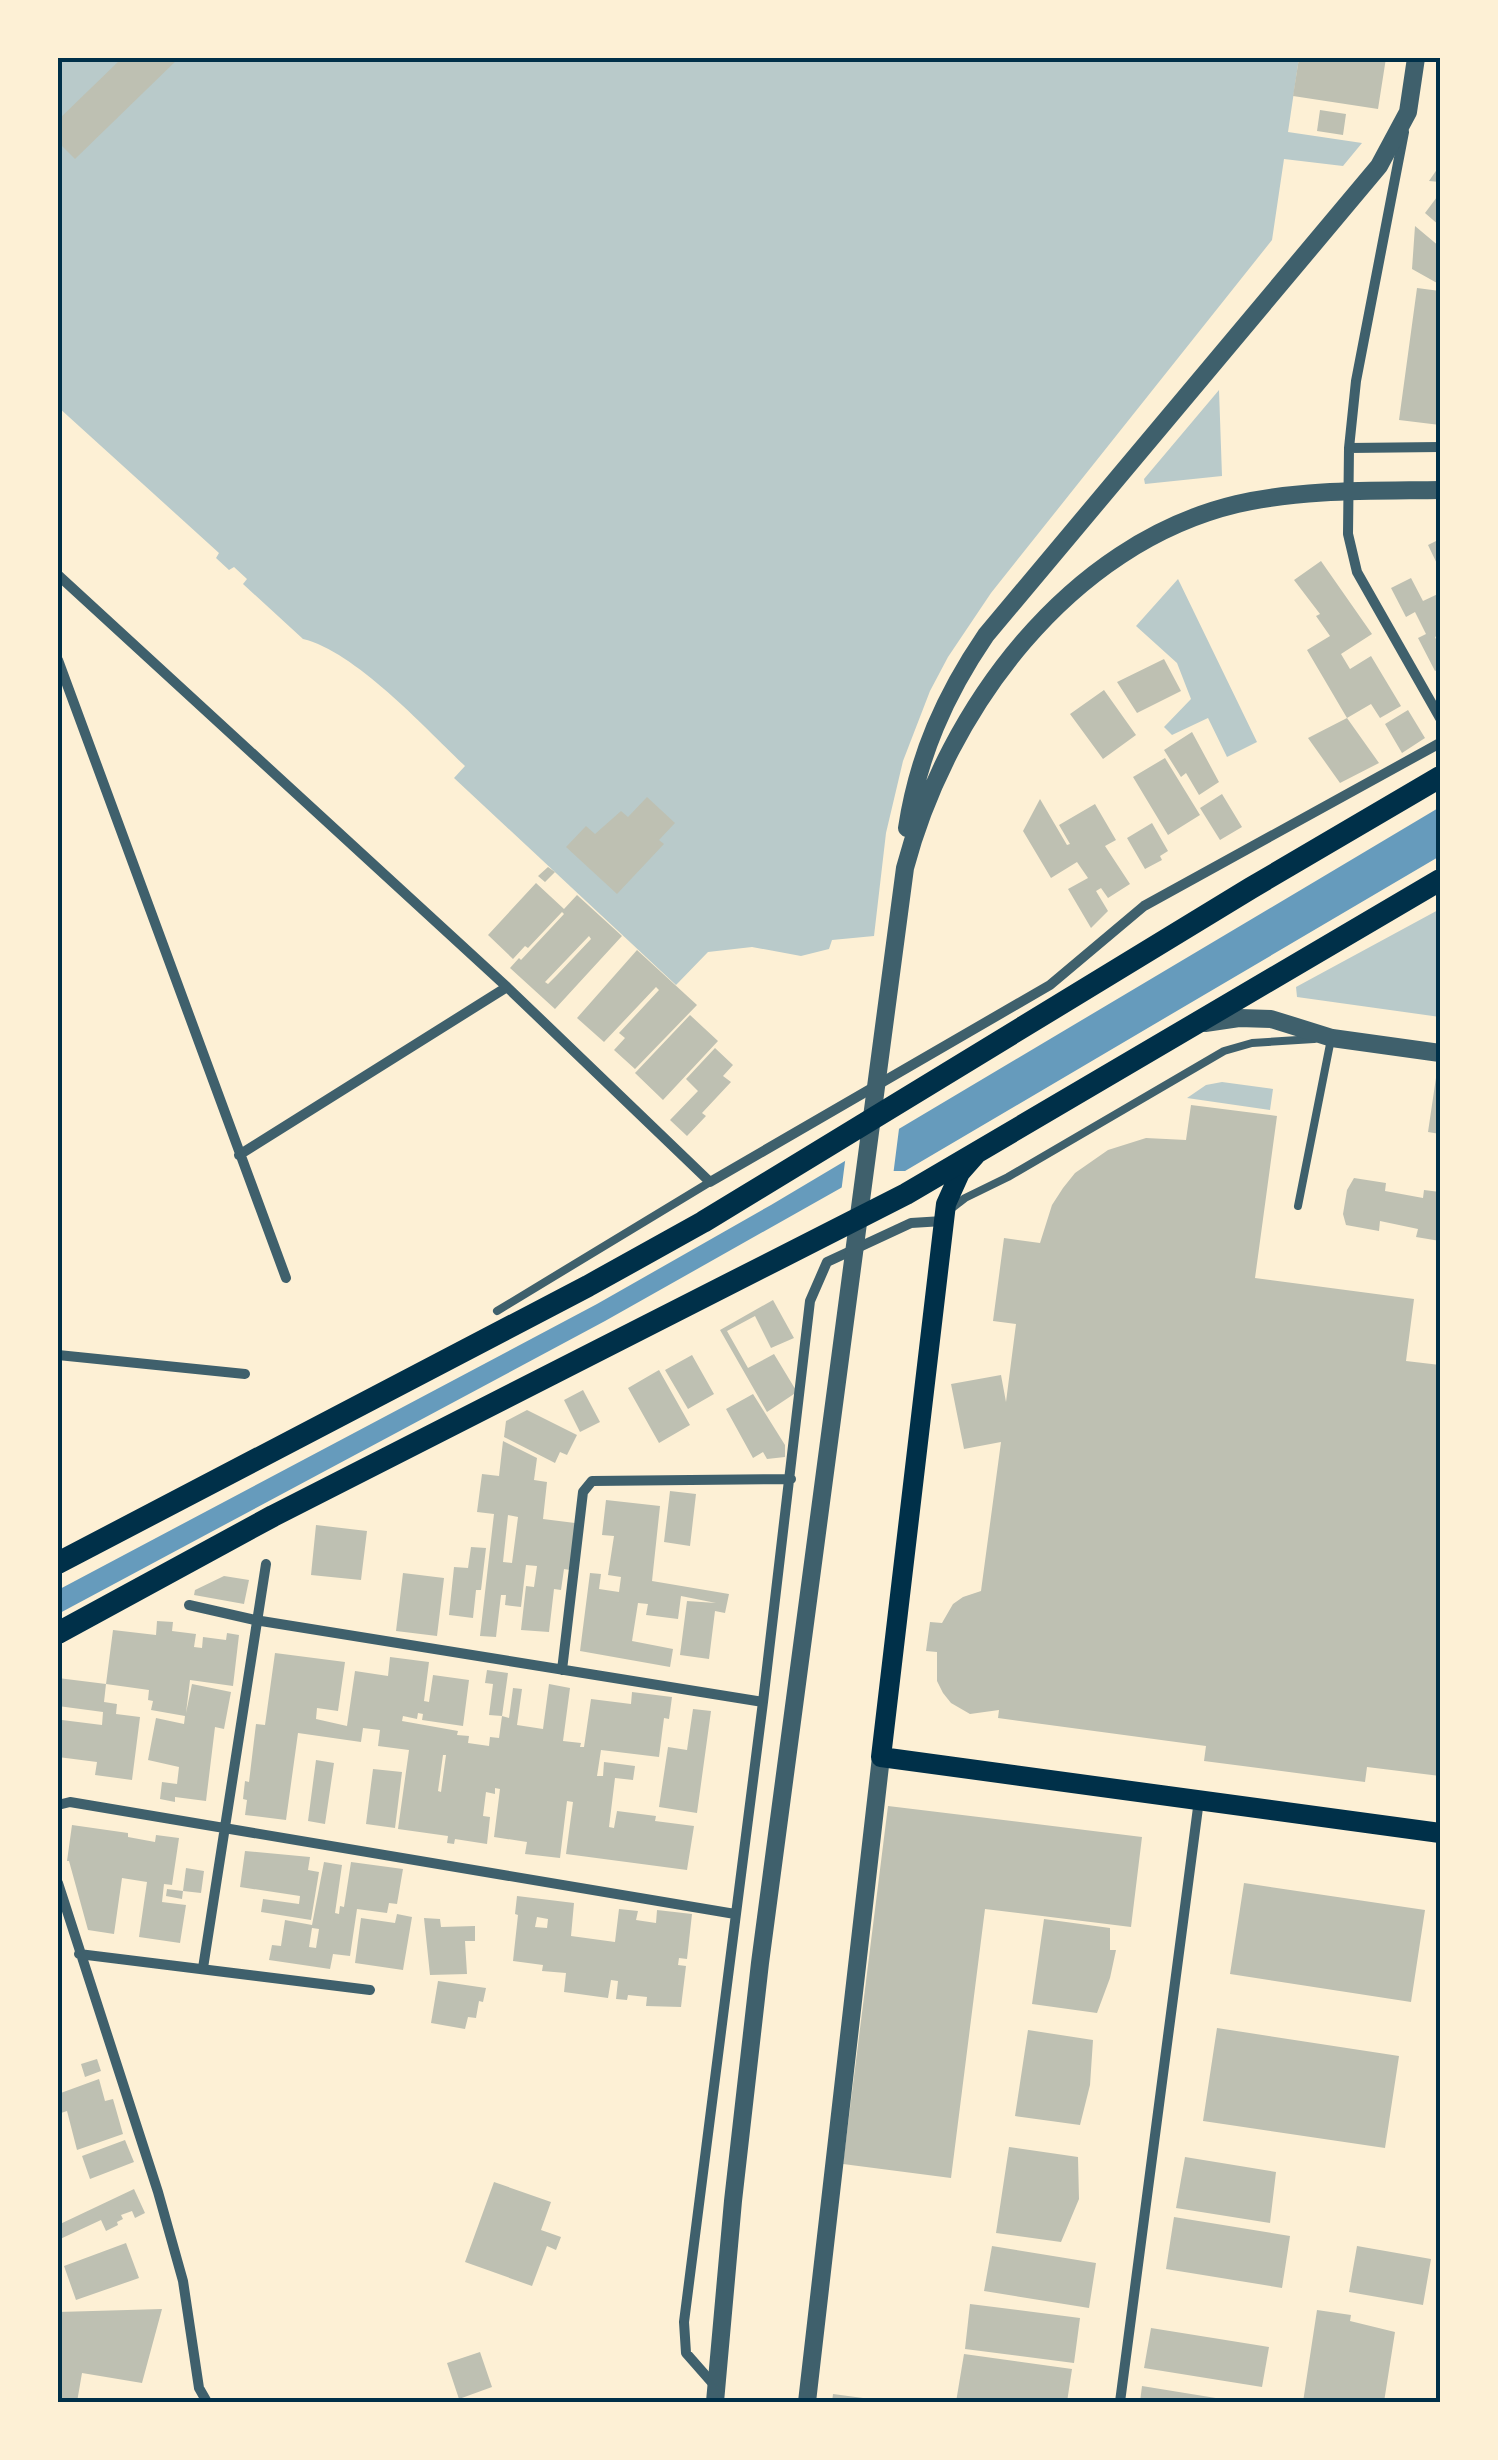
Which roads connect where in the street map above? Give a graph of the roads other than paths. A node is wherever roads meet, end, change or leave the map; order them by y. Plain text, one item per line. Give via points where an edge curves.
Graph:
1 (1416, 58) edge
2 (1408, 112) junction
3 (1440, 447) edge
4 (1349, 453) junction
5 (1440, 490) edge
6 (58, 575) edge
7 (58, 660) edge
8 (1440, 718) edge
9 (1440, 744) edge
10 (1440, 777) edge
11 (904, 870) junction
12 (1440, 880) edge
13 (508, 987) junction
14 (1186, 1030) junction
15 (1332, 1038) junction
16 (1440, 1052) edge
17 (984, 1149) junction
18 (239, 1155) junction
19 (710, 1182) junction
20 (1298, 1206) dead end
21 (943, 1220) junction
22 (286, 1278) dead end
23 (497, 1310) dead end
24 (58, 1355) edge
25 (245, 1374) dead end
26 (790, 1479) junction
27 (58, 1563) edge
28 (266, 1564) dead end
29 (189, 1605) dead end
30 (255, 1620) junction
31 (58, 1633) edge
32 (562, 1670) junction
33 (763, 1702) junction
34 (881, 1757) junction
35 (1200, 1799) junction
36 (58, 1805) edge
37 (226, 1829) junction
38 (1440, 1833) edge
39 (58, 1883) edge
40 (62, 1911) edge
41 (735, 1914) junction
42 (79, 1954) junction
43 (203, 1968) junction
44 (370, 1990) dead end
45 (199, 2388) junction
46 (715, 2394) edge
47 (191, 2402) edge
48 (207, 2402) edge
49 (807, 2402) edge
50 (1120, 2402) edge

1 - 2 street
2 - 4 street via 1356,381
2 - 11 street via 1356,195 962,670 919,770
3 - 4 street
4 - 8 street via 1348,534 1357,572
5 - 11 street via 1317,493 1237,504 1174,526 1113,560 1049,616 979,702 934,782
6 - 13 street
7 - 18 street
9 - 19 street via 1144,906 1050,985
10 - 27 main road via 703,1222
11 - 46 street via 760,1964
12 - 14 main road
13 - 18 street
13 - 19 street
14 - 15 street via 1255,1018
14 - 17 main road
15 - 16 street
15 - 20 lane
15 - 21 lane via 1224,1050 964,1198
17 - 21 main road via 960,1173
17 - 31 main road
18 - 22 street
19 - 23 lane
21 - 26 street via 912,1223 827,1262 810,1301
21 - 34 main road
24 - 25 street
26 - 32 street via 592,1481 584,1492
26 - 33 street
28 - 30 street
29 - 30 street
30 - 32 street
30 - 37 street
32 - 33 street
33 - 41 street
34 - 35 main road
34 - 49 street
35 - 38 main road
35 - 50 street
36 - 37 street
37 - 41 street
37 - 43 street
39 - 40 street
40 - 42 street
41 - 46 street via 684,2322 686,2353
42 - 43 street
42 - 45 street via 178,2263
43 - 44 street
45 - 47 street
45 - 48 street

